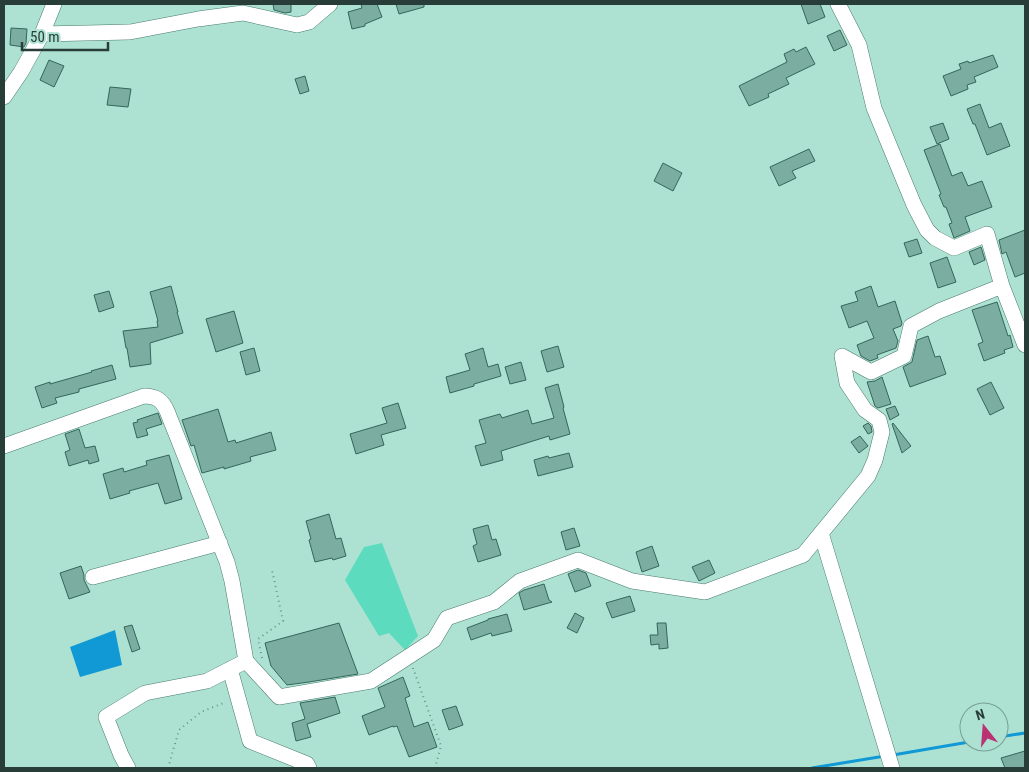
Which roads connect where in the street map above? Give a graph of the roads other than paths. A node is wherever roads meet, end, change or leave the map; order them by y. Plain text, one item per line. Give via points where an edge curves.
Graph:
1 (54, 4) edge
2 (330, 4) edge
3 (838, 4) edge
4 (42, 34) junction
5 (4, 97) edge
6 (1002, 286) junction
7 (1025, 345) edge
8 (4, 446) edge
9 (821, 533) junction
10 (220, 543) junction
11 (93, 577) dead end
12 (246, 661) junction
13 (230, 669) junction
14 (128, 768) edge
15 (309, 768) edge
16 (892, 768) edge

1 - 4 street
2 - 4 street via 309,22 297,25 243,13 130,32
3 - 6 street via 859,45 874,108 927,230 954,248 987,234
4 - 5 street
6 - 7 street
6 - 9 street via 938,311 910,326 904,356 871,372 842,356 847,383 864,410 878,420 882,432 868,476
8 - 10 street via 144,396 160,399
9 - 12 street via 803,555 705,592 632,582 578,560 520,581 494,602 447,618 434,640 372,681 279,697
9 - 16 street
10 - 11 street
10 - 12 street via 232,581
12 - 13 street
13 - 14 street via 208,681 145,694 106,717
13 - 15 street via 250,742 307,764

